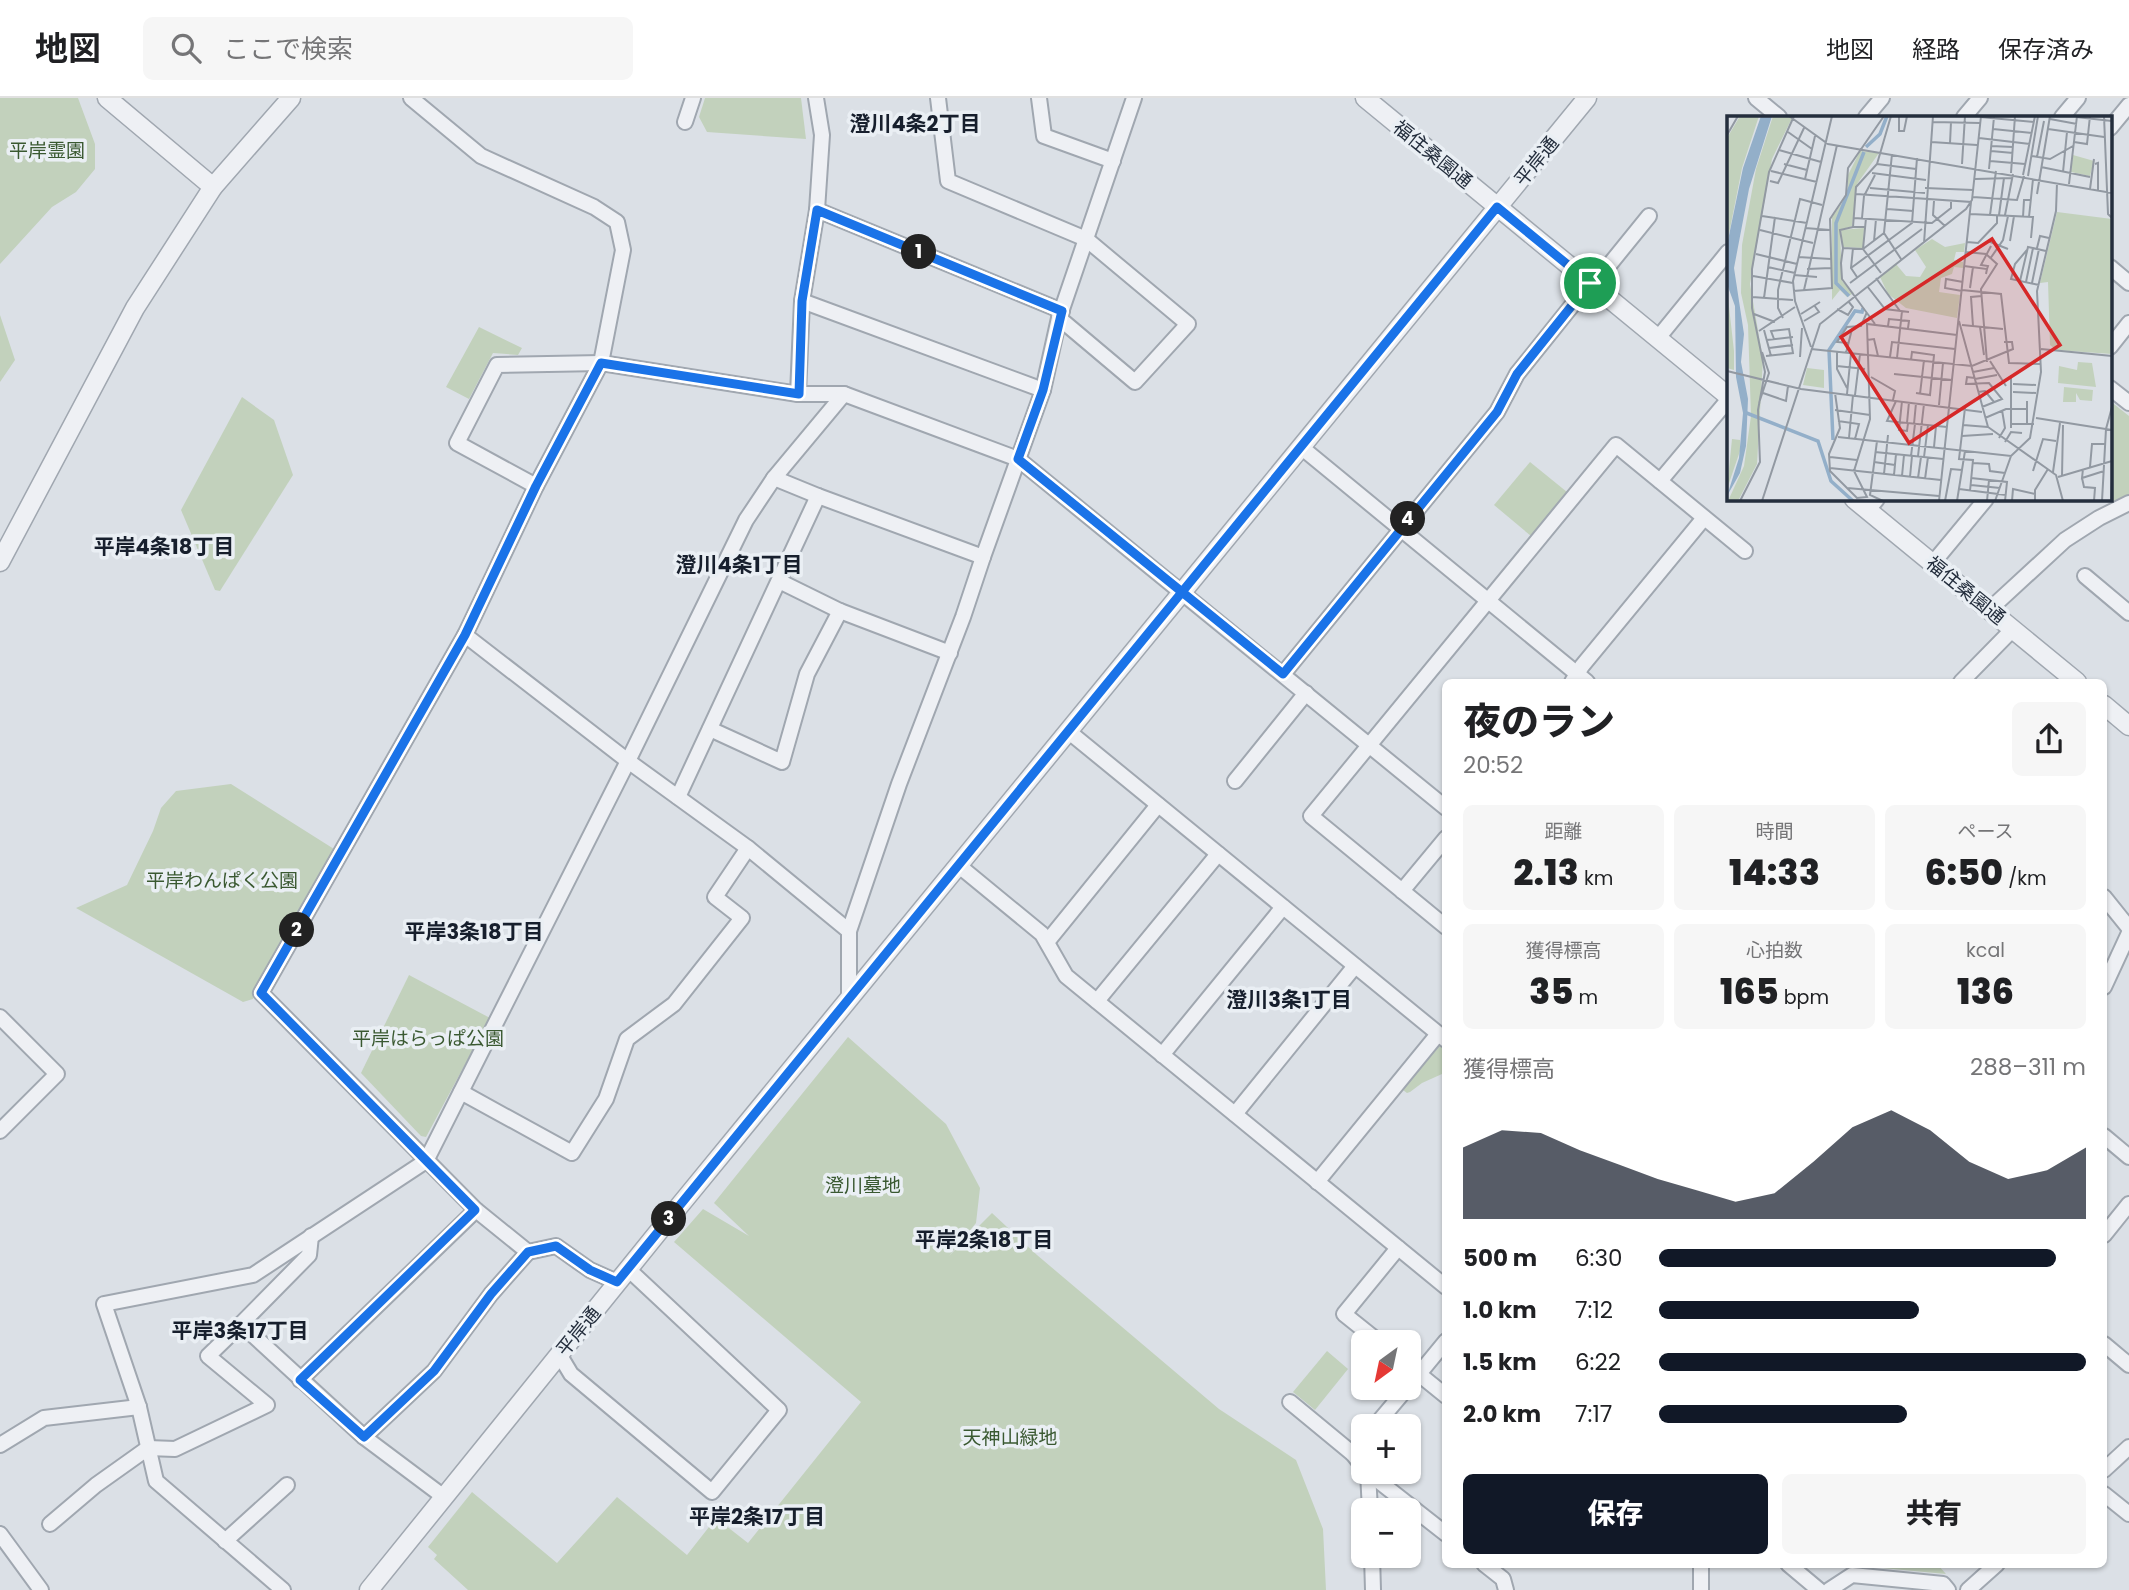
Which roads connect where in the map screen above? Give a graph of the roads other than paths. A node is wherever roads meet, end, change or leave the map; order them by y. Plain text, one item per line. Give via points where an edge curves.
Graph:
1 (107, 98) edge
2 (291, 98) edge
3 (411, 98) edge
4 (693, 98) edge
5 (816, 98) edge
6 (938, 98) edge
7 (1039, 98) edge
8 (1134, 98) edge
9 (1365, 98) edge
10 (1587, 98) edge
11 (1756, 98) edge
12 (1882, 98) edge
13 (1980, 98) edge
14 (2078, 98) edge
15 (2129, 105) edge
16 (1778, 116) edge
17 (1867, 116) edge
18 (1965, 116) edge
19 (2063, 116) edge
20 (685, 122) dead end
21 (2112, 126) edge
22 (1113, 160) junction
23 (213, 187) junction
24 (1497, 207) junction
25 (817, 210) junction
26 (1649, 216) dead end
27 (1086, 239) junction
28 (1727, 253) edge
29 (2112, 269) edge
30 (2129, 283) edge
31 (1592, 284) junction
32 (802, 301) junction
33 (1061, 315) junction
34 (2129, 323) edge
35 (1658, 338) junction
36 (2112, 344) edge
37 (601, 363) junction
38 (1043, 390) junction
39 (2112, 390) edge
40 (799, 394) junction
41 (844, 394) junction
42 (1727, 397) edge
43 (1727, 399) edge
44 (2129, 403) edge
45 (1301, 447) junction
46 (1018, 459) junction
47 (774, 478) junction
48 (1660, 481) junction
49 (536, 486) junction
50 (818, 496) junction
51 (1985, 500) edge
52 (1866, 503) edge
53 (2129, 503) edge
54 (1704, 518) junction
55 (1400, 529) junction
56 (1745, 551) dead end
57 (983, 557) junction
58 (0, 562) edge
59 (1933, 563) junction
60 (2085, 576) dead end
61 (779, 581) junction
62 (1182, 592) junction
63 (1488, 601) junction
64 (1989, 610) junction
65 (840, 611) junction
66 (2129, 613) edge
67 (2013, 629) junction
68 (465, 635) junction
69 (950, 653) junction
70 (1283, 674) junction
71 (1578, 679) edge
72 (1580, 679) edge
73 (1964, 679) edge
74 (2073, 679) edge
75 (1306, 693) junction
76 (2107, 708) edge
77 (2129, 726) edge
78 (710, 729) junction
79 (1068, 731) junction
80 (1369, 745) junction
81 (628, 761) junction
82 (1235, 781) dead end
83 (678, 797) junction
84 (1158, 805) junction
85 (1442, 805) edge
86 (1442, 843) edge
87 (748, 848) junction
88 (1218, 854) junction
89 (958, 865) junction
90 (1402, 891) junction
91 (2107, 901) edge
92 (1283, 907) junction
93 (1442, 924) edge
94 (849, 931) junction
95 (2129, 931) edge
96 (1047, 942) junction
97 (1356, 966) junction
98 (2107, 979) edge
99 (849, 999) junction
100 (1097, 1001) junction
101 (0, 1017) edge
102 (1442, 1037) edge
103 (1162, 1055) junction
104 (461, 1093) junction
105 (1235, 1114) junction
106 (0, 1131) edge
107 (2107, 1139) edge
108 (2129, 1157) edge
109 (426, 1161) junction
110 (1317, 1182) junction
111 (2129, 1204) edge
112 (475, 1210) junction
113 (2107, 1231) edge
114 (311, 1236) junction
115 (1398, 1248) junction
116 (528, 1252) junction
117 (623, 1276) junction
118 (1442, 1284) edge
119 (241, 1324) junction
120 (1364, 1330) edge
121 (1442, 1345) edge
122 (2107, 1347) edge
123 (559, 1354) junction
124 (2128, 1362) edge
125 (1421, 1364) edge
126 (1421, 1376) edge
127 (300, 1380) junction
128 (1442, 1393) edge
129 (1397, 1400) edge
130 (1290, 1402) dead end
131 (139, 1407) junction
132 (1386, 1414) edge
133 (364, 1437) junction
134 (0, 1445) edge
135 (2129, 1447) edge
136 (148, 1448) junction
137 (1351, 1452) edge
138 (2107, 1466) edge
139 (1383, 1484) edge
140 (287, 1485) dead end
141 (2107, 1496) edge
142 (444, 1497) junction
143 (2129, 1514) edge
144 (50, 1524) dead end
145 (1442, 1531) edge
146 (0, 1534) edge
147 (225, 1541) junction
148 (1372, 1568) edge
149 (1489, 1568) edge
150 (1700, 1568) edge
151 (1793, 1568) edge
152 (1993, 1568) edge
153 (41, 1590) edge
154 (283, 1590) edge
155 (369, 1590) edge
156 (1373, 1590) edge
157 (1506, 1590) edge
158 (1701, 1590) edge
159 (1819, 1590) edge
160 (1829, 1590) edge
161 (1948, 1590) edge
162 (1968, 1590) edge

1 - 23 street
2 - 23 street
3 - 37 street via 481,156 617,222 623,250
4 - 20 street
5 - 25 street via 821,135
6 - 27 street via 948,181
7 - 22 street via 1044,136
8 - 22 street
9 - 24 street, 福住桑園通
10 - 24 street, 平岸通
11 - 16 street
12 - 17 street
13 - 18 street
14 - 19 street
15 - 21 street
22 - 27 street
23 - 58 street via 135,308
24 - 31 street, 福住桑園通
24 - 45 street, 平岸通
25 - 32 street
25 - 33 street
26 - 31 street
27 - 33 street
27 - 33 street via 1188,324 1135,383
28 - 35 street
29 - 30 street
31 - 35 street, 福住桑園通
31 - 55 street via 1517,374 1497,412
32 - 38 street
32 - 40 street
33 - 38 street
34 - 36 street
35 - 42 street, 福住桑園通
37 - 40 street
37 - 49 street
37 - 49 street via 497,365 457,443
38 - 46 street
39 - 44 street
40 - 41 street
41 - 46 street
41 - 47 street
43 - 48 street
45 - 55 street
45 - 62 street, 平岸通
46 - 57 street
46 - 62 street
47 - 50 street
47 - 81 street via 746,520
48 - 54 street
48 - 63 street via 1616,445
49 - 68 street
50 - 57 street
50 - 61 street
51 - 59 street
52 - 59 street, 福住桑園通
53 - 64 street via 2065,540
54 - 56 street
54 - 72 street
55 - 63 street
55 - 70 street
57 - 69 street
59 - 64 street, 福住桑園通
60 - 66 street
61 - 65 street
61 - 78 street
62 - 70 street
62 - 79 street, 平岸通
63 - 71 street
63 - 80 street
64 - 67 street, 福住桑園通
65 - 69 street
65 - 78 street via 807,674 782,762
67 - 73 street
67 - 74 street, 福住桑園通
68 - 81 street
68 - 109 street via 261,993
69 - 94 street
70 - 75 street
75 - 80 street
75 - 82 street
76 - 77 street
78 - 83 street
79 - 84 street
79 - 89 street, 平岸通
80 - 85 street
80 - 90 street via 1311,816
81 - 83 street
81 - 104 street
83 - 87 street
84 - 88 street
84 - 96 street
86 - 90 street
87 - 94 street
87 - 104 street via 715,897 742,918 674,1004 627,1039 606,1099 572,1153
88 - 92 street
88 - 100 street
89 - 96 street
89 - 99 street, 平岸通
90 - 93 street
91 - 95 street
92 - 97 street
92 - 103 street
94 - 99 street
95 - 98 street
96 - 100 street via 1066,976
97 - 102 street
97 - 105 street
99 - 117 street, 平岸通
100 - 103 street
101 - 106 street via 57,1074
102 - 110 street
103 - 105 street
104 - 109 street
105 - 110 street
107 - 108 street
109 - 112 street
109 - 114 street
110 - 115 street
111 - 113 street
112 - 116 street
112 - 127 street
114 - 119 street via 309,1255
114 - 131 street via 253,1275 104,1304
115 - 118 street
115 - 120 street via 1344,1314
116 - 117 street via 556,1246 590,1270
116 - 133 street via 434,1371
117 - 123 street, 平岸通
117 - 123 street via 779,1410 712,1492 571,1374
119 - 127 street
119 - 136 street via 208,1356 267,1405 175,1449
121 - 125 street
122 - 124 street
123 - 142 street, 平岸通
126 - 128 street
127 - 133 street
129 - 132 street
130 - 137 street
131 - 134 street via 44,1418
131 - 136 street
133 - 142 street
135 - 138 street
136 - 144 street
136 - 147 street via 156,1481
139 - 145 street
140 - 147 street
141 - 143 street
142 - 155 street, 平岸通
146 - 153 street
147 - 154 street
148 - 156 street
149 - 157 street via 1503,1580
150 - 158 street
151 - 159 street
152 - 162 street
160 - 161 street via 1852,1575 1942,1584

